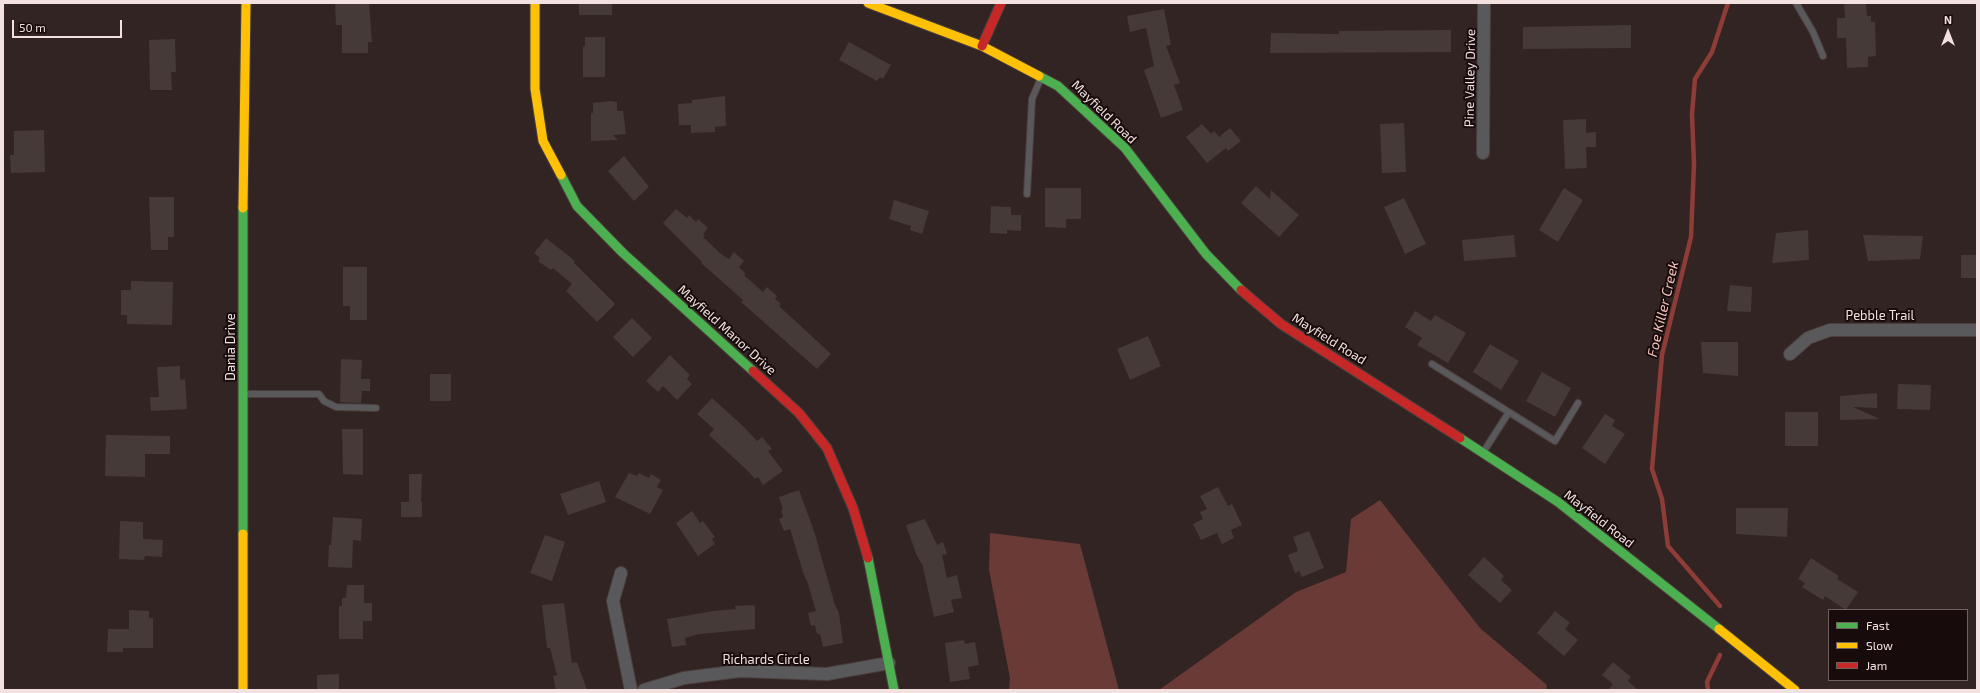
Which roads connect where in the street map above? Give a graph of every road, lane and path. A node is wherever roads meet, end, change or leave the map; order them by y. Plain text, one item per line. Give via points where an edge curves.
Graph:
1 (246, 3) edge
2 (535, 3) edge
3 (868, 3) edge
4 (1002, 3) edge
5 (1484, 3) edge
6 (1796, 3) edge
7 (982, 46) junction
8 (1823, 56) dead end
9 (1042, 76) junction
10 (1483, 153) dead end
11 (1027, 194) dead end
12 (1977, 330) edge
13 (1790, 354) dead end
14 (1432, 364) dead end
15 (244, 394) junction
16 (1578, 403) dead end
17 (376, 408) dead end
18 (1509, 412) junction
19 (1483, 452) junction
20 (621, 573) dead end
21 (889, 663) junction
22 (243, 690) edge
23 (632, 690) edge
24 (644, 690) edge
25 (894, 690) edge
26 (1795, 690) edge

1 - 15 street, Dania Drive via 243,159
2 - 21 street, Mayfield Manor Drive via 535,89 543,141 577,206 629,259 800,413 827,448 853,508 872,573
3 - 7 street, Mayfield Road
4 - 7 street
5 - 10 street, Pine Valley Drive
6 - 8 lane
7 - 9 street, Mayfield Road
9 - 11 lane via 1032,99
9 - 19 street, Mayfield Road via 1058,86 1125,148 1206,254 1246,295 1281,324
12 - 13 street, Pebble Trail via 1830,330 1808,338
14 - 18 lane
15 - 17 lane via 319,394 336,407
15 - 22 street, Dania Drive
16 - 18 lane via 1555,441
18 - 19 lane
19 - 26 street, Mayfield Road via 1558,502
20 - 23 street via 613,601
21 - 24 street, Richards Circle via 827,674 740,671 684,678
21 - 25 street, Mayfield Manor Drive

